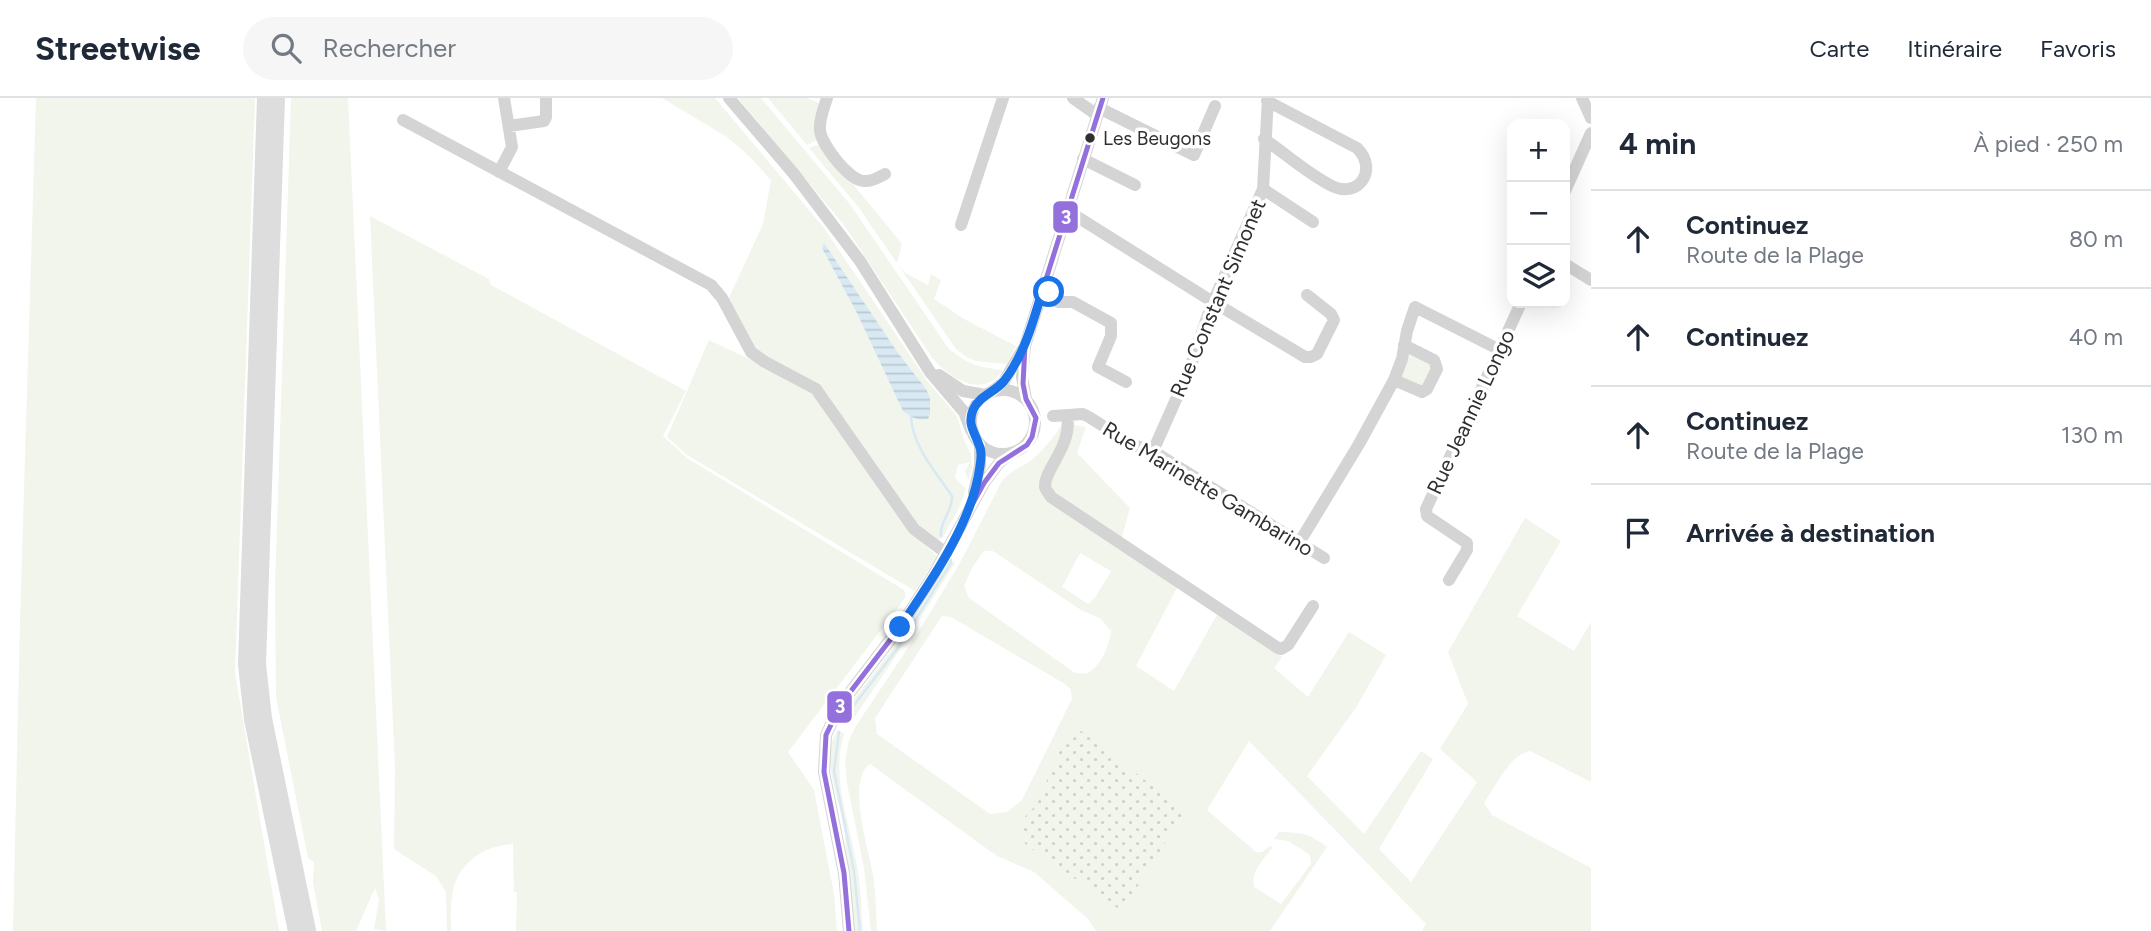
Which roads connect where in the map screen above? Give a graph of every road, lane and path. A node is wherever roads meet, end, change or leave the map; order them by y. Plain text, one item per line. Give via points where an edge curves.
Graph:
1 (505, 98) edge
2 (546, 98) edge
3 (729, 98) edge
4 (827, 98) edge
5 (1003, 98) edge
6 (1073, 98) edge
7 (1582, 98) edge
8 (1268, 100) edge
9 (1215, 106) dead end
10 (1100, 107) edge
11 (1591, 118) edge
12 (403, 120) dead end
13 (509, 125) junction
14 (1591, 133) edge
15 (1264, 139) junction
16 (1083, 159) junction
17 (499, 172) junction
18 (885, 174) dead end
19 (1569, 182) edge
20 (1135, 185) dead end
21 (1263, 189) junction
22 (1068, 211) junction
23 (1312, 222) dead end
24 (961, 225) dead end
25 (1570, 267) edge
26 (1591, 280) edge
27 (1043, 289) junction
28 (1307, 295) dead end
29 (1213, 302) junction
30 (1519, 308) edge
31 (1404, 345) junction
32 (1025, 346) junction
33 (1500, 350) junction
34 (922, 358) junction
35 (1394, 380) junction
36 (1126, 382) dead end
37 (988, 393) junction
38 (1026, 399) junction
39 (1034, 411) junction
40 (1052, 416) junction
41 (1068, 416) junction
42 (1036, 428) junction
43 (971, 430) junction
44 (980, 445) junction
45 (1153, 451) junction
46 (1010, 454) junction
47 (971, 502) junction
48 (1299, 543) junction
49 (946, 553) junction
50 (1324, 558) dead end
51 (1449, 580) dead end
52 (1313, 606) dead end
53 (849, 931) edge

1 - 13 street
2 - 13 street via 544,121
3 - 34 street via 829,219
4 - 18 street via 820,124 825,145 856,180
5 - 24 street
6 - 10 street
7 - 11 street
8 - 15 street, Rue Constant Simonet
8 - 15 street via 1357,148 1367,164 1366,173 1352,188 1333,186
9 - 10 street via 1194,155
10 - 16 street
12 - 17 street
13 - 17 street via 512,148
14 - 19 street
15 - 21 street, Rue Constant Simonet
16 - 20 street
16 - 22 street
17 - 49 street via 710,285 726,304 751,352 816,389 914,529
21 - 23 street
21 - 29 street, Rue Constant Simonet
22 - 27 street
22 - 29 street
25 - 26 street
27 - 32 street
27 - 36 street via 1058,302 1073,302 1111,323 1111,336 1098,367
28 - 29 street via 1334,320 1311,358
29 - 45 street, Rue Constant Simonet
30 - 33 street, Rue Jeannie Longo
31 - 33 street via 1415,307
31 - 35 street
31 - 35 street via 1434,360 1437,369 1422,393
32 - 37 street via 1003,383
32 - 38 street
33 - 51 street, Rue Jeannie Longo via 1426,509 1427,516 1467,543
34 - 37 street via 949,384 970,393
34 - 43 street via 964,412
35 - 48 street
37 - 38 street via 1009,390
37 - 43 street via 972,414
38 - 39 street
39 - 40 street, Rue Marinette Gambarino
39 - 42 street
40 - 41 street, Rue Marinette Gambarino
40 - 42 street
41 - 45 street, Rue Marinette Gambarino via 1086,415
41 - 52 street via 1068,435 1046,480 1051,496 1278,648 1288,645
42 - 46 street via 1027,445
43 - 44 street
44 - 46 street via 989,452
44 - 47 street
45 - 48 street, Rue Marinette Gambarino
46 - 47 street
47 - 49 street
48 - 50 street, Rue Marinette Gambarino
49 - 53 street via 900,627 841,704 826,735 824,772 844,873

